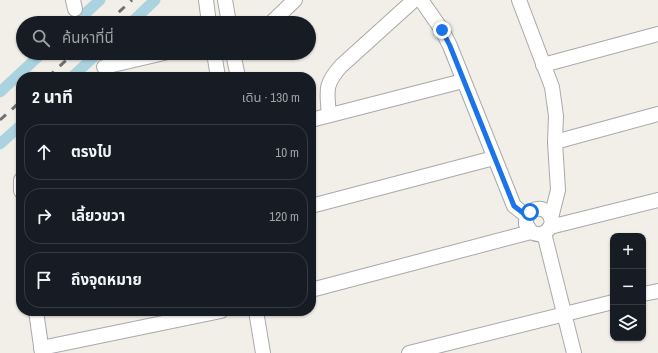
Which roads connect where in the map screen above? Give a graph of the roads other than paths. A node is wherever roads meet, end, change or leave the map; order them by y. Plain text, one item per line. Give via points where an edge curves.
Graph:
1 (206, 0) edge
2 (225, 0) edge
3 (295, 0) edge
4 (414, 0) edge
5 (421, 0) edge
6 (519, 0) edge
7 (209, 16) edge
8 (228, 16) edge
9 (278, 16) edge
10 (658, 34) edge
11 (134, 60) edge
12 (215, 60) edge
13 (234, 60) edge
14 (543, 65) junction
15 (104, 67) dead end
16 (217, 72) edge
17 (237, 72) edge
18 (463, 81) junction
19 (658, 114) edge
20 (329, 115) junction
21 (316, 119) edge
22 (555, 142) junction
23 (494, 158) junction
24 (658, 200) edge
25 (316, 205) edge
26 (527, 216) junction
27 (544, 228) junction
28 (316, 289) edge
29 (658, 290) edge
30 (646, 293) edge
31 (610, 303) edge
32 (564, 315) junction
33 (37, 316) edge
34 (198, 316) edge
35 (257, 316) edge
36 (42, 350) edge
37 (263, 353) edge
38 (409, 353) edge
39 (574, 353) edge

1 - 7 street
2 - 8 street
3 - 9 street
4 - 20 street via 334,75 327,89
5 - 18 street via 442,30
6 - 14 street
10 - 14 street
11 - 15 street
12 - 16 street
13 - 17 street
14 - 22 street via 552,87 556,116
18 - 20 street
18 - 23 street
19 - 22 street
20 - 21 street
22 - 27 street via 558,190
23 - 25 street
23 - 26 street via 514,206
24 - 27 street
26 - 27 street via 526,224
26 - 27 street via 538,208 546,211
27 - 28 street
27 - 32 street
29 - 30 street
31 - 32 street
32 - 38 street
32 - 39 street
33 - 36 street
34 - 36 street
35 - 37 street

